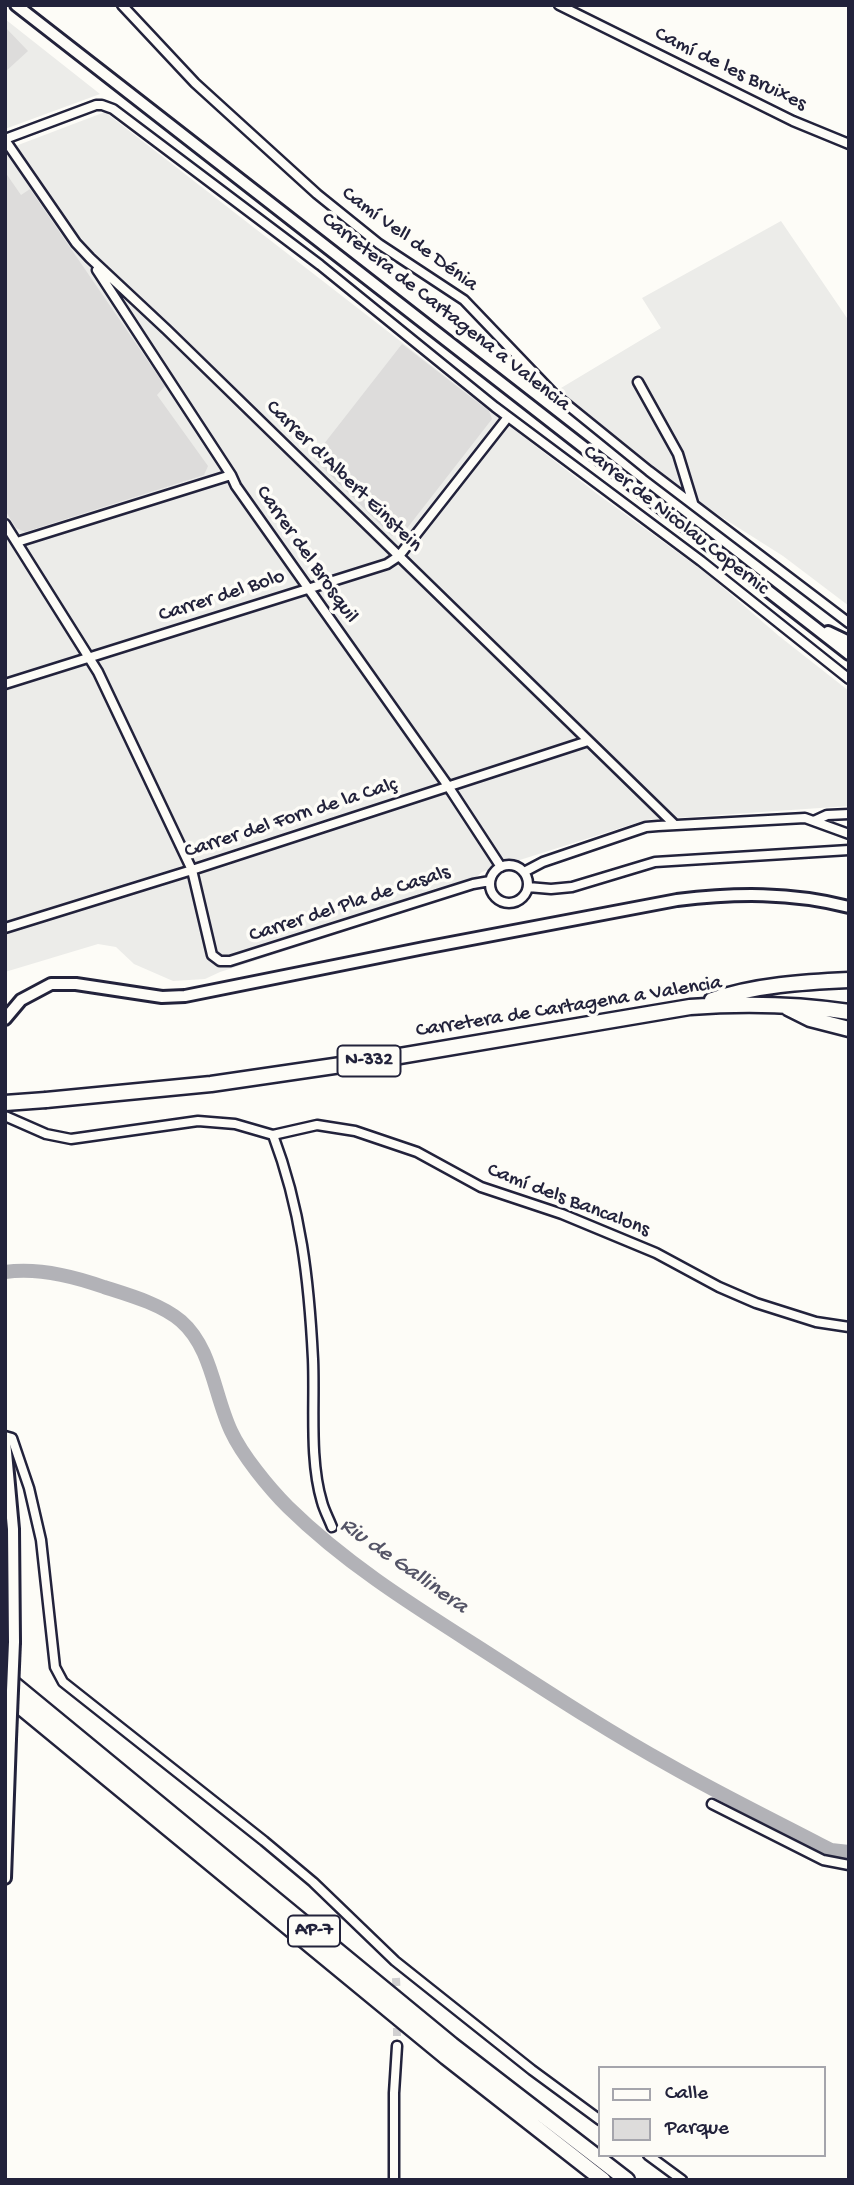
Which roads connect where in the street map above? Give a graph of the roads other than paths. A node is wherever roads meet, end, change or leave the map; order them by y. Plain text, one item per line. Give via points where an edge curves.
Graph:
1 (16, 5) edge
2 (122, 5) edge
3 (559, 5) edge
4 (5, 140) edge
5 (849, 144) edge
6 (90, 258) junction
7 (638, 382) dead end
8 (508, 417) junction
9 (231, 475) junction
10 (693, 503) junction
11 (5, 524) edge
12 (17, 542) junction
13 (399, 555) junction
14 (309, 587) junction
15 (849, 623) edge
16 (810, 624) junction
17 (849, 642) edge
18 (849, 653) edge
19 (88, 658) junction
20 (849, 661) edge
21 (849, 679) edge
22 (5, 684) edge
23 (588, 741) junction
24 (448, 786) junction
25 (849, 814) edge
26 (814, 821) junction
27 (674, 824) junction
28 (849, 834) edge
29 (849, 850) edge
30 (501, 867) junction
31 (192, 870) junction
32 (524, 872) junction
33 (491, 881) junction
34 (528, 887) junction
35 (849, 907) edge
36 (5, 928) edge
37 (849, 980) edge
38 (780, 1005) junction
39 (690, 1007) junction
40 (849, 1012) edge
41 (5, 1019) edge
42 (849, 1029) edge
43 (5, 1103) edge
44 (5, 1116) edge
45 (273, 1135) junction
46 (849, 1327) edge
47 (5, 1436) edge
48 (5, 1441) edge
49 (332, 1527) dead end
50 (5, 1677) edge
51 (5, 1694) edge
52 (712, 1804) dead end
53 (849, 1865) edge
54 (5, 1878) edge
55 (397, 2046) tunnel mouth
56 (598, 2119) edge
57 (598, 2157) edge
58 (598, 2157) edge
59 (651, 2157) edge
60 (394, 2180) edge
61 (603, 2180) edge
62 (628, 2180) edge
63 (682, 2180) edge

1 - 16 main road, Carretera de Cartagena a Valencia
2 - 10 street, Camí Vell de Dénia via 195,83 317,194 379,244 464,300 554,394
3 - 5 street, Camí de les Bruixes via 657,56
4 - 6 street, Carrer d'Albert Einstein
4 - 8 street, Carrer de Nicolau Copernic via 96,105 113,109 320,265
6 - 9 street, Carrer del Brosquil
6 - 13 street, Carrer d'Albert Einstein
7 - 10 street via 678,454
8 - 13 street, Carrer del Bolo
8 - 21 street, Carrer de Nicolau Copernic
9 - 12 street
9 - 14 street, Carrer del Brosquil
10 - 15 street, Camí Vell de Dénia
11 - 12 street
12 - 19 street
13 - 14 street, Carrer del Bolo via 387,564
13 - 23 street, Carrer d'Albert Einstein
14 - 19 street, Carrer del Bolo
14 - 24 street, Carrer del Brosquil
16 - 17 main road
16 - 18 main road, Carretera de Cartagena a Valencia
16 - 20 main road
19 - 22 street, Carrer del Bolo
19 - 31 street
23 - 24 street, Carrer del Forn de la Calç
23 - 27 street, Carrer d'Albert Einstein
24 - 30 street, Carrer del Brosquil
24 - 31 street, Carrer del Forn de la Calç
25 - 26 street
26 - 27 street
26 - 28 street
27 - 32 street via 646,827
29 - 34 street via 655,862 572,887
30 - 32 street via 515,866
30 - 33 street
31 - 33 street, Carrer del Pla de Casals via 212,955 220,961
31 - 36 street, Carrer del Forn de la Calç
32 - 34 street
33 - 34 street via 493,895 504,903 518,902
35 - 41 main road via 780,895 677,901 185,996 51,984 21,1000
37 - 39 highway via 733,992
38 - 39 highway, Carretera de Cartagena a Valencia / N-332
38 - 40 highway, Carretera de Cartagena a Valencia / N-332
38 - 42 highway
39 - 43 highway, Carretera de Cartagena a Valencia / N-332, bridge via 211,1084
44 - 45 street via 46,1134 71,1139 198,1121 235,1124
45 - 46 street, Camí dels Bancalons via 317,1125 355,1131 417,1152 481,1188 562,1214 656,1253 756,1303
45 - 49 street via 295,1199 309,1289 316,1462 322,1502
47 - 56 street via 12,1438 18,1453 41,1540 58,1676 313,1882 395,1961
48 - 54 main road, bridge via 13,1529 14,1642
50 - 58 highway, AP-7 via 453,2045
51 - 61 highway, AP-7
52 - 53 street via 823,1860
55 - 60 street
57 - 62 highway, AP-7
59 - 63 street

